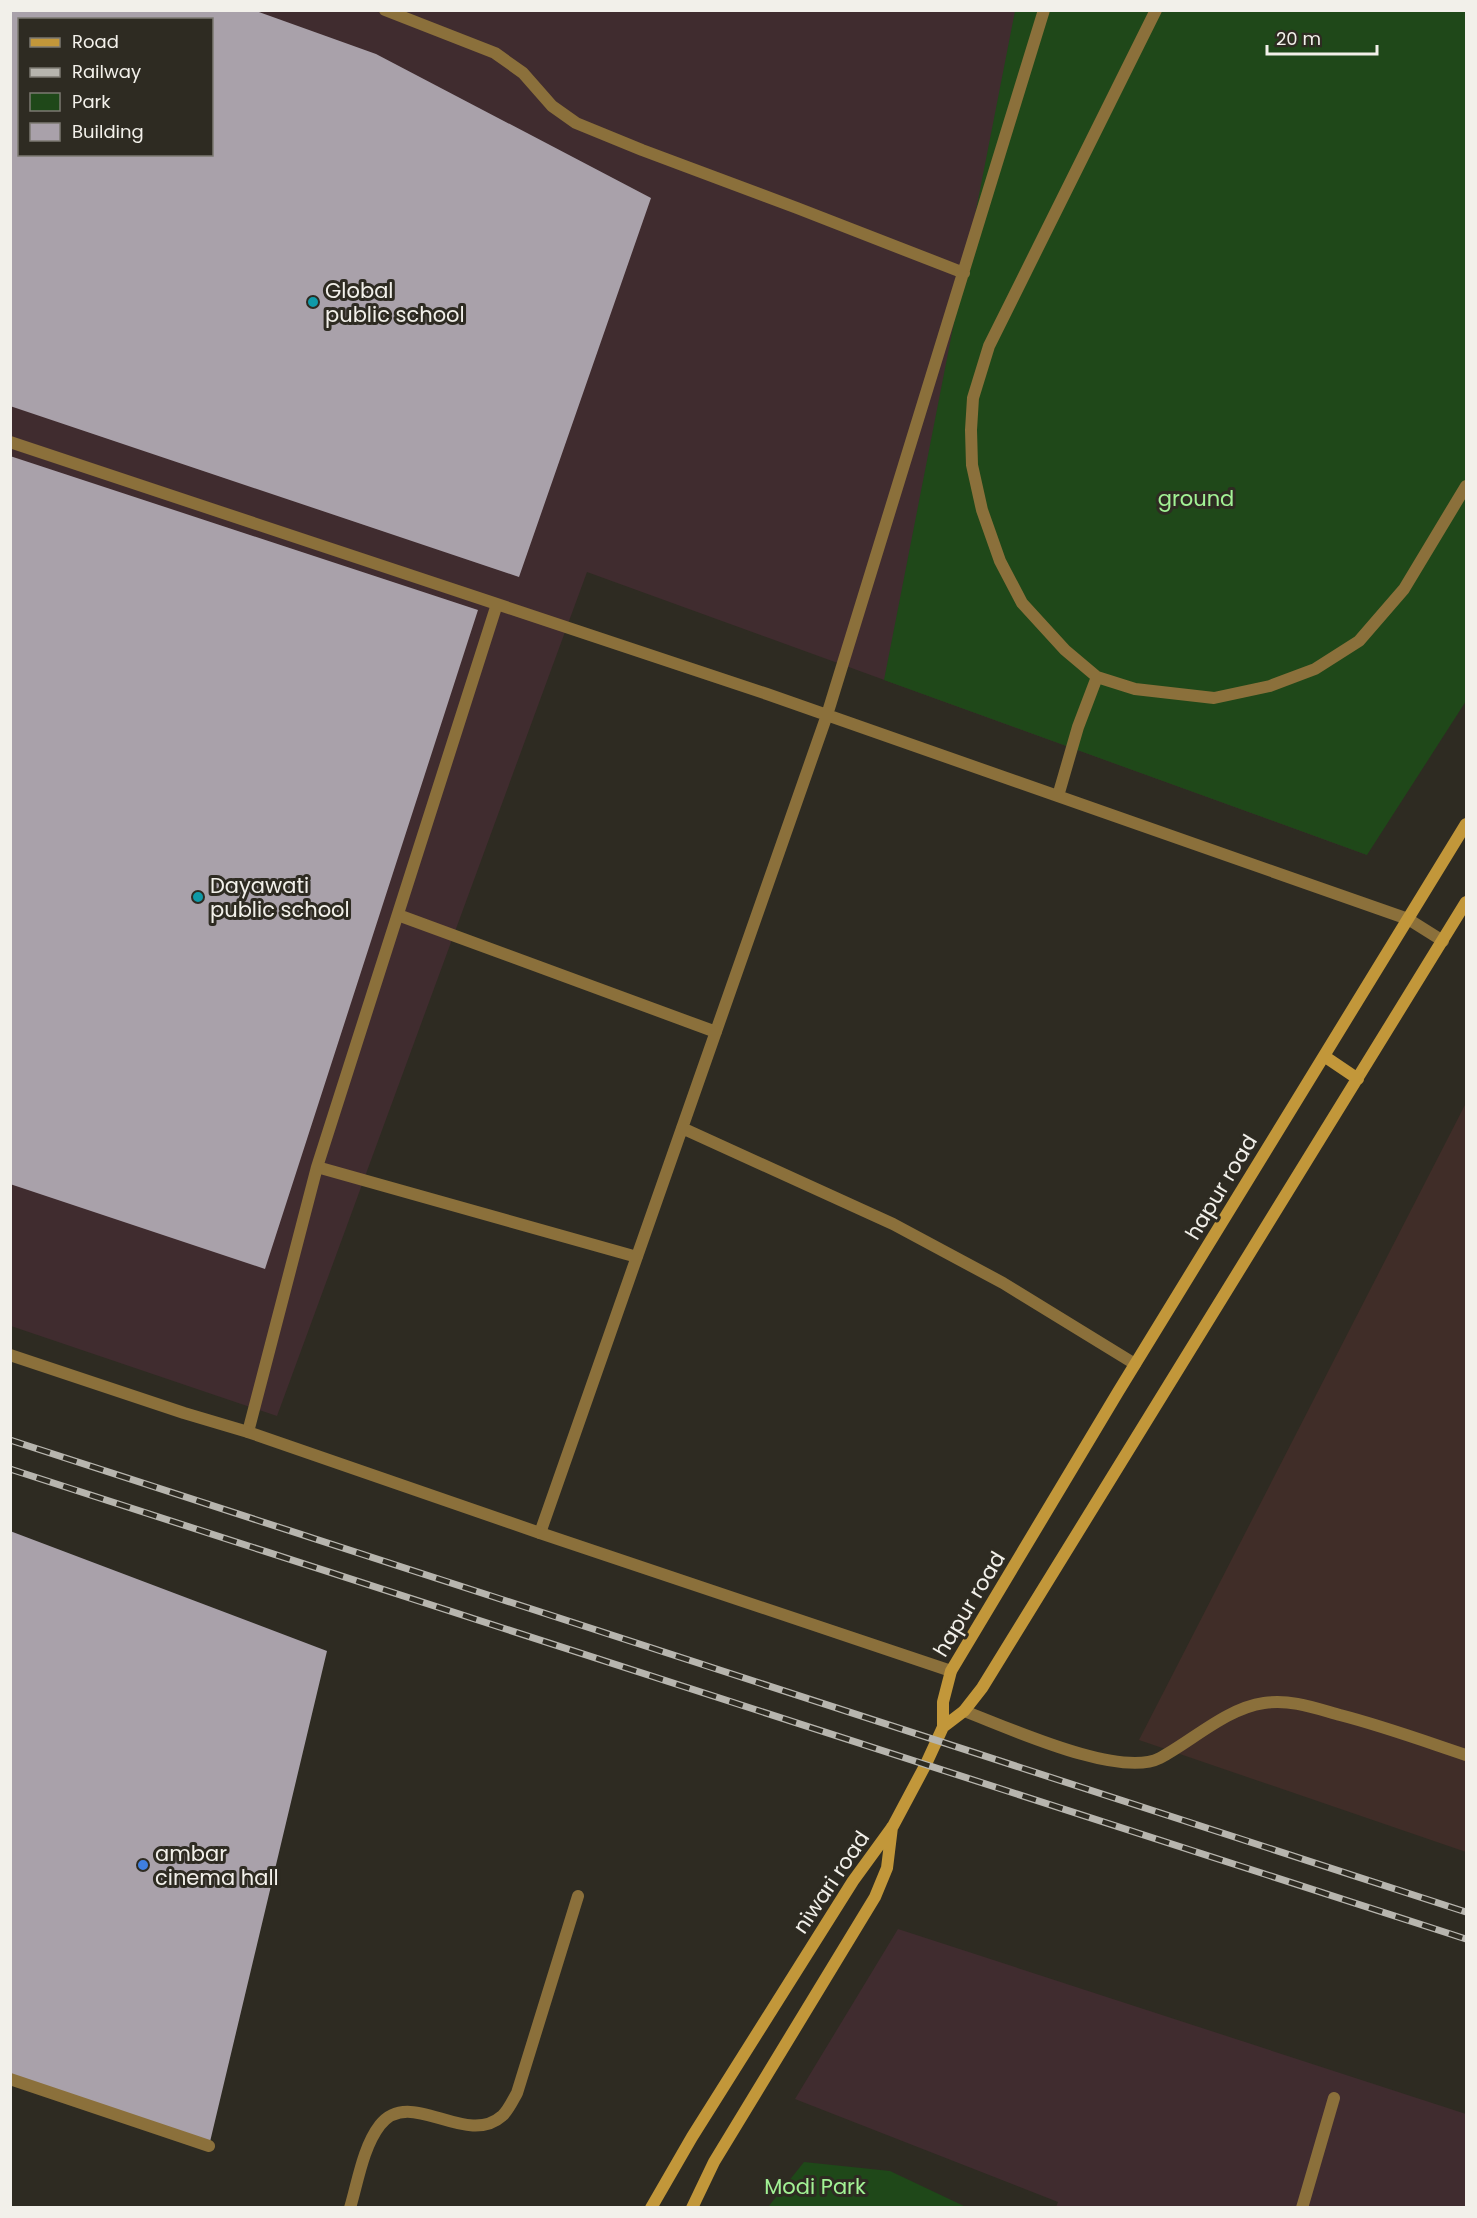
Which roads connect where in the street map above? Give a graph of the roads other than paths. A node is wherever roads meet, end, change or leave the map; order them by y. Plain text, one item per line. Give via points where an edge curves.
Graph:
1 (386, 10) edge
2 (1044, 10) edge
3 (1156, 10) edge
4 (964, 273) junction
5 (10, 442) edge
6 (1467, 486) edge
7 (497, 604) junction
8 (1097, 677) junction
9 (827, 715) junction
10 (1058, 796) junction
11 (1467, 824) edge
12 (1467, 902) edge
13 (398, 915) junction
14 (1408, 919) junction
15 (1443, 941) junction
16 (716, 1032) junction
17 (1324, 1056) junction
18 (1358, 1079) junction
19 (682, 1128) junction
20 (317, 1167) junction
21 (637, 1257) junction
22 (10, 1355) edge
23 (1135, 1364) junction
24 (248, 1432) junction
25 (540, 1533) junction
26 (951, 1671) junction
27 (964, 1711) junction
28 (943, 1727) junction
29 (1467, 1755) edge
30 (893, 1826) junction
31 (578, 1896) dead end
32 (10, 2079) edge
33 (1334, 2098) dead end
34 (209, 2146) dead end
35 (350, 2208) edge
36 (651, 2208) edge
37 (692, 2208) edge
38 (1302, 2208) edge

1 - 4 street via 495,53 576,123
2 - 4 street
3 - 8 street via 989,346 974,398 971,430 972,465 1000,561 1022,603 1065,650
4 - 9 street
5 - 7 street
6 - 8 street via 1404,589 1359,640 1315,669 1270,686 1214,698 1135,689
7 - 9 street
7 - 13 street
8 - 10 street
9 - 10 street
9 - 16 street
10 - 14 street
11 - 14 main road, hapur road
12 - 15 main road
13 - 16 street
13 - 20 street
14 - 15 street
14 - 17 main road, hapur road
15 - 18 main road
16 - 19 street
17 - 18 main road
17 - 23 main road, hapur road
18 - 27 main road via 982,1688
19 - 21 street
19 - 23 street via 893,1224 1003,1283
20 - 21 street
20 - 24 street
21 - 25 street
22 - 24 street
23 - 26 main road, hapur road
24 - 25 street
25 - 26 street
26 - 28 main road, hapur road via 943,1702
27 - 28 main road
27 - 29 street via 1075,1753 1116,1763 1158,1760 1245,1707 1264,1702 1294,1702
28 - 30 main road
30 - 36 main road, niwari road via 853,1881
30 - 37 main road, niwari road via 887,1868 875,1896 714,2162
31 - 35 street via 517,2093 502,2116 482,2126 463,2125 412,2111 393,2114 381,2123 370,2142
32 - 34 street
33 - 38 street

